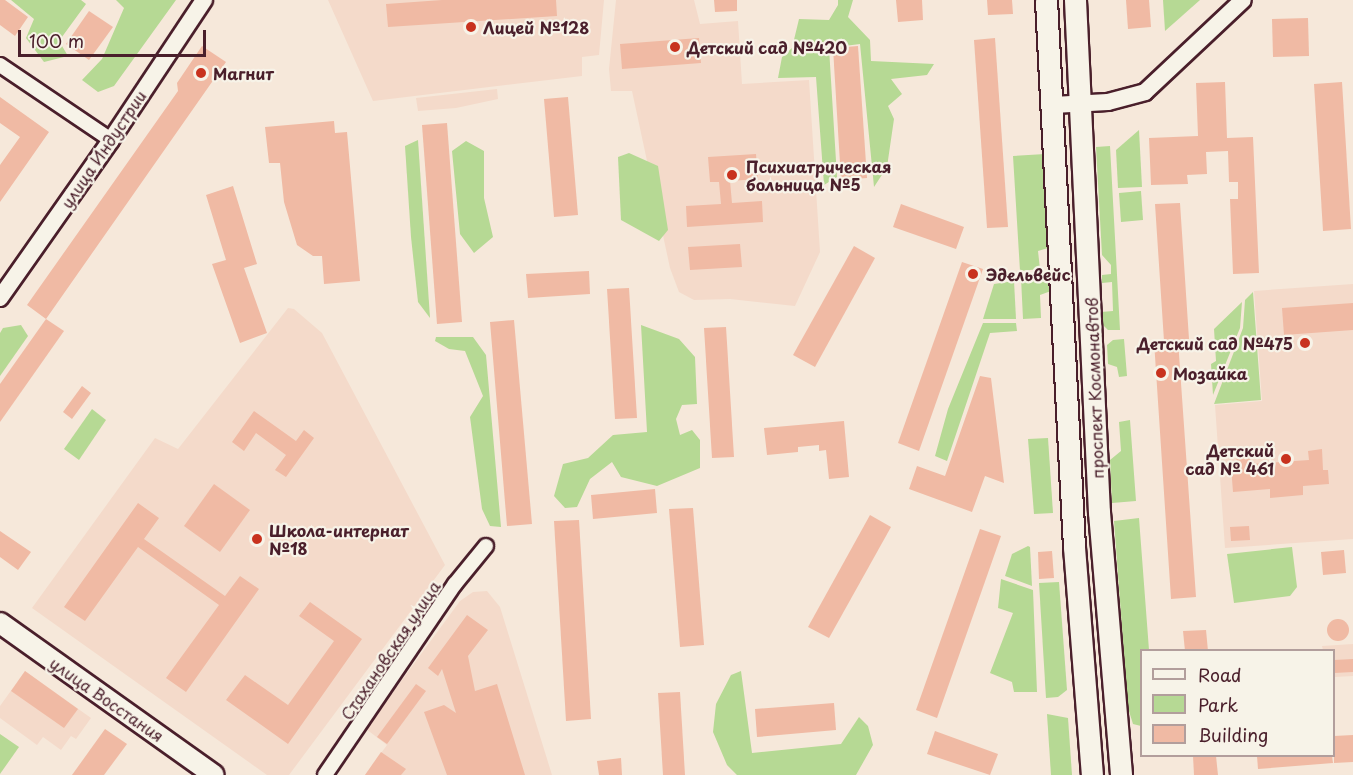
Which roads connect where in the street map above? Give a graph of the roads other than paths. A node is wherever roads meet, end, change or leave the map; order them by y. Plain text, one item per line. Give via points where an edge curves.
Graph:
1 (204, 0) edge
2 (1046, 0) edge
3 (1075, 0) edge
4 (1243, 0) edge
5 (0, 65) edge
6 (1082, 104) junction
7 (1053, 105) junction
8 (111, 140) junction
9 (0, 298) edge
10 (486, 546) dead end
11 (0, 623) edge
12 (214, 775) edge
13 (325, 775) edge
14 (1092, 775) edge
15 (1121, 775) edge

1 - 8 street, улица Индустрии
2 - 7 main road, проспект Космонавтов
3 - 6 main road, проспект Космонавтов
4 - 6 street via 1145,92
5 - 8 street
6 - 7 street
6 - 15 main road, проспект Космонавтов via 1099,512
7 - 14 main road, проспект Космонавтов via 1074,558
8 - 9 street, улица Индустрии
10 - 13 street, Стахановская улица via 455,584
11 - 12 main road, улица Восстания

